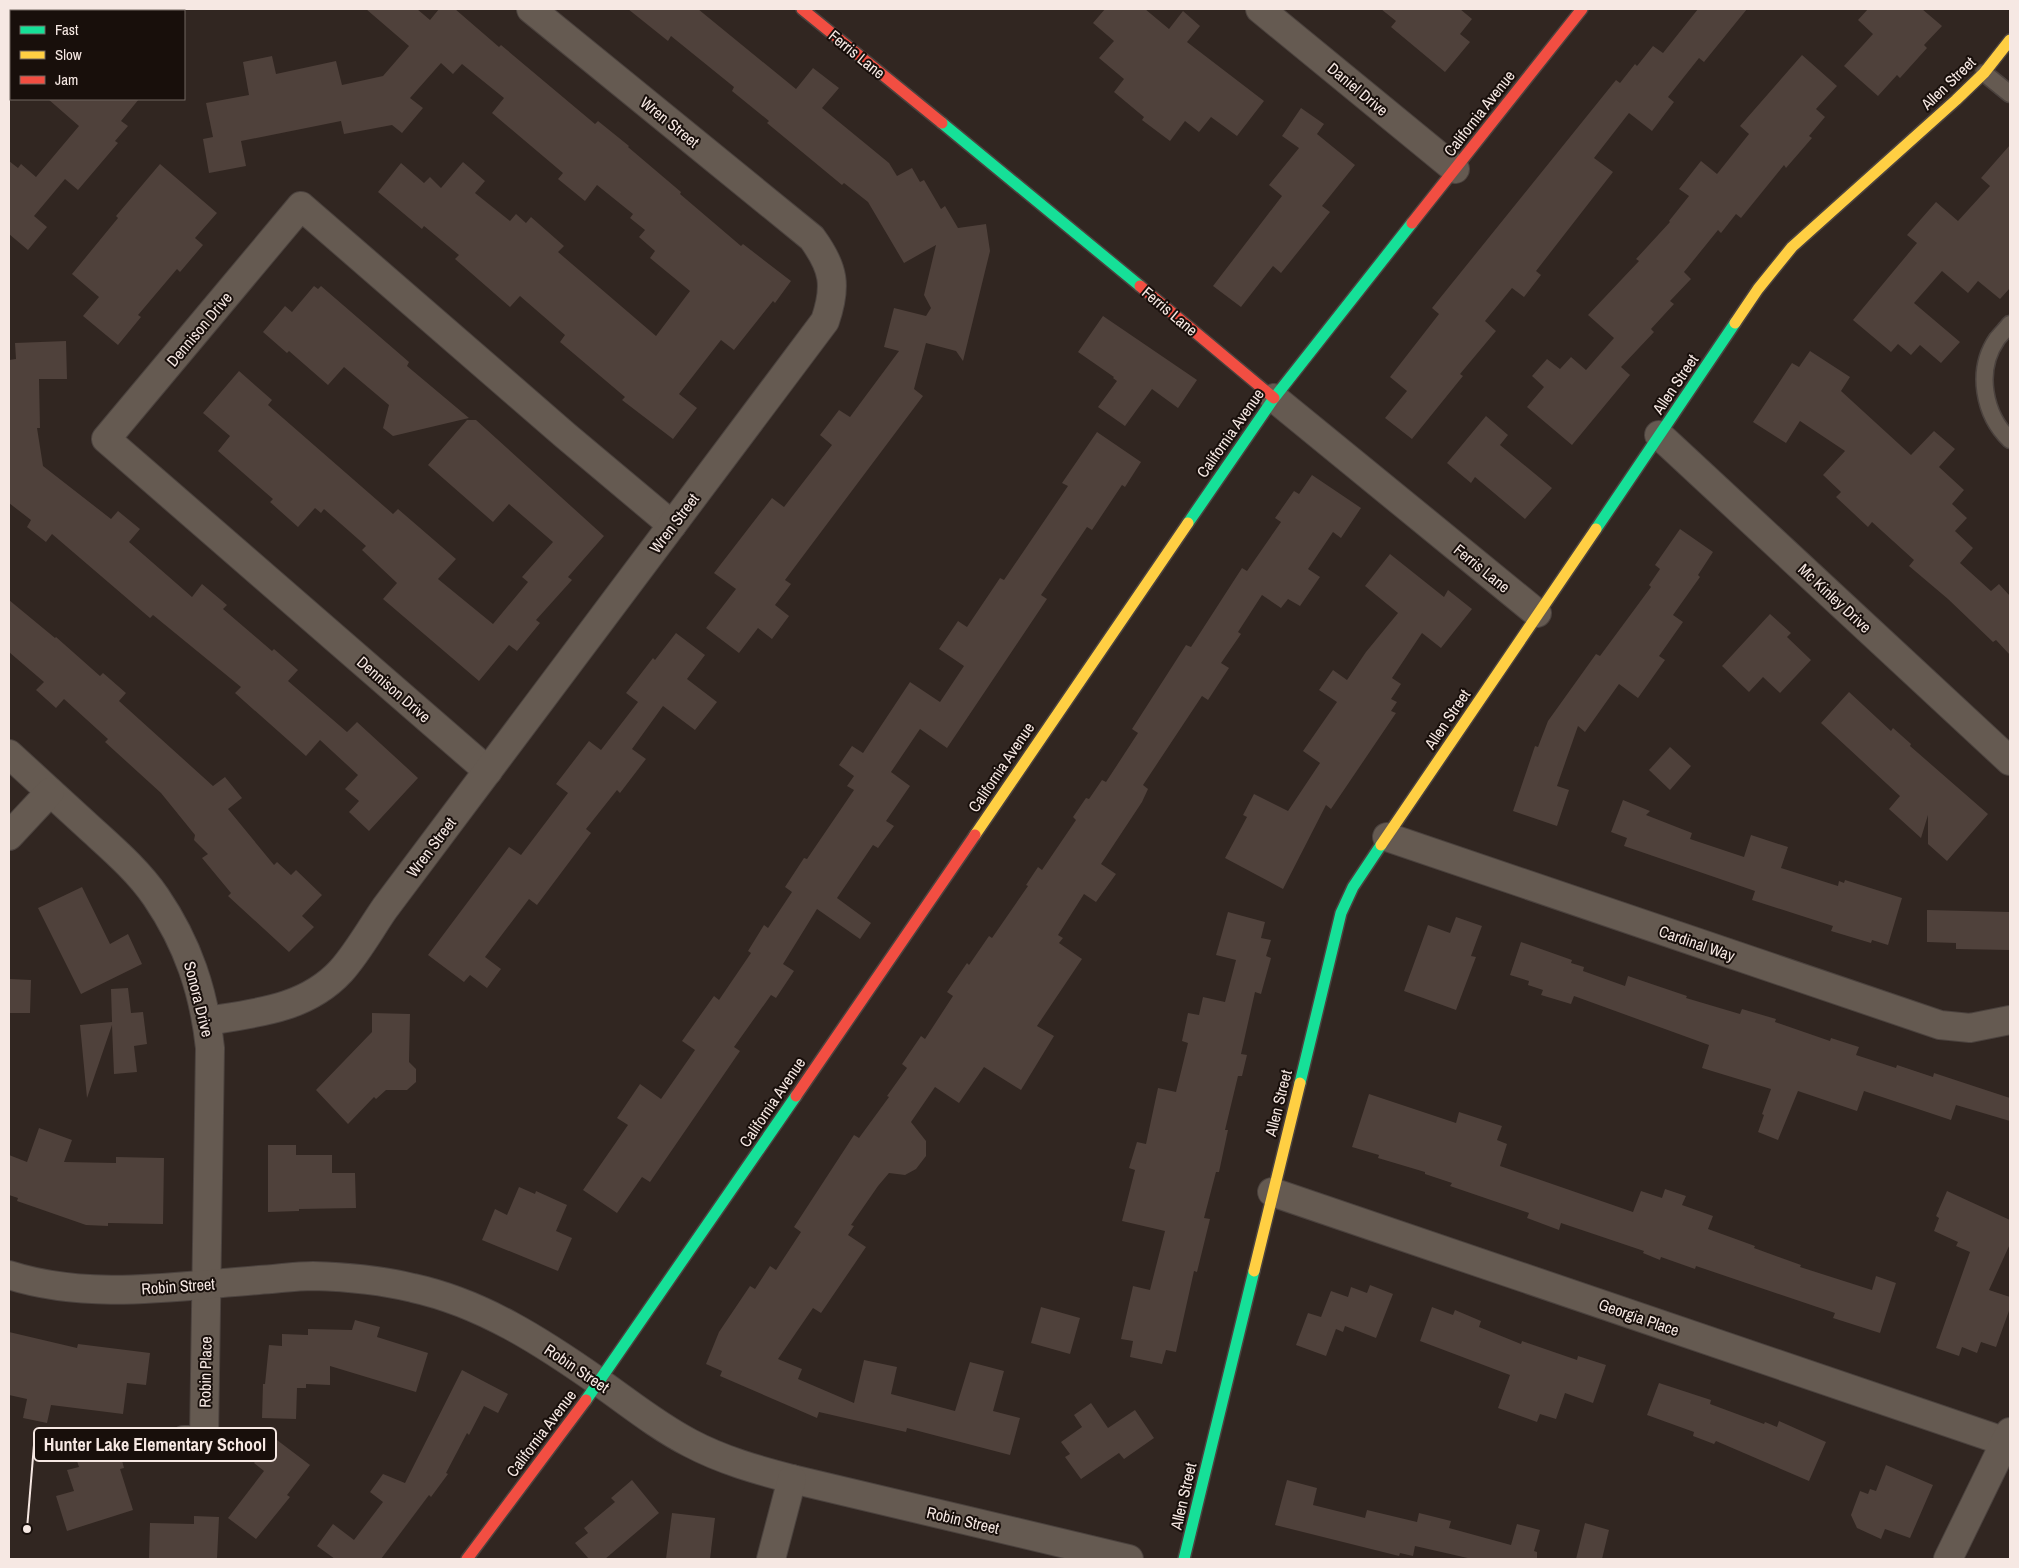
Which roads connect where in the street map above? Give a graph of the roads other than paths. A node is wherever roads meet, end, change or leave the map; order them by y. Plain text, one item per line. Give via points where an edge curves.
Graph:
1 (531, 9) edge
2 (802, 9) edge
3 (1260, 9) edge
4 (1582, 9) edge
5 (2010, 40) edge
6 (1984, 73) junction
7 (2010, 94) edge
8 (1455, 169) junction
9 (2010, 324) edge
10 (1274, 398) junction
11 (1659, 436) junction
12 (2010, 440) edge
13 (672, 525) junction
14 (1537, 613) junction
15 (9, 754) edge
16 (2010, 761) edge
17 (488, 771) junction
18 (50, 792) junction
19 (9, 836) edge
20 (1387, 838) junction
21 (2010, 1020) edge
22 (207, 1021) junction
23 (1272, 1192) junction
24 (9, 1275) edge
25 (207, 1284) junction
26 (600, 1382) junction
27 (2008, 1437) edge
28 (184, 1440) dead end
29 (792, 1480) junction
30 (467, 1559) edge
31 (771, 1559) edge
32 (1129, 1559) edge
33 (1184, 1559) edge
34 (1948, 1559) edge

1 - 13 street, Wren Street via 812,238 825,256 832,278 832,301 825,321
2 - 10 street, Ferris Lane
3 - 8 street, Daniel Drive
4 - 8 street, California Avenue
5 - 6 street, Allen Street
6 - 7 lane
6 - 11 street, Allen Street via 1792,246 1758,289
8 - 10 street, California Avenue
9 - 12 lane via 1996,341 1986,363 1984,386 1989,409 2000,431
10 - 14 street, Ferris Lane
10 - 26 street, California Avenue
11 - 14 street, Allen Street
11 - 16 street, Mc Kinley Drive
13 - 17 street, Wren Street
13 - 17 street, Dennison Drive via 301,206 106,439
14 - 20 street, Allen Street
15 - 18 street, Sonora Drive
17 - 22 street, Wren Street via 342,970 322,988 300,1001 272,1010
18 - 19 street
18 - 22 street, Sonora Drive via 125,860 155,895 178,933 196,973
20 - 21 street, Cardinal Way via 1940,1025 1970,1028
20 - 23 street, Allen Street via 1353,887 1341,912
22 - 25 street, Sonora Drive via 210,1048
23 - 27 street, Georgia Place
23 - 33 street, Allen Street
24 - 25 street, Robin Street via 60,1287 109,1291
25 - 26 street, Robin Street via 312,1276 366,1279 414,1288 465,1304 512,1325
25 - 28 street, Robin Place via 204,1440
26 - 29 street, Robin Street via 650,1420 690,1444 738,1464
26 - 30 street, California Avenue
27 - 34 street
29 - 31 street
29 - 32 street, Robin Street

